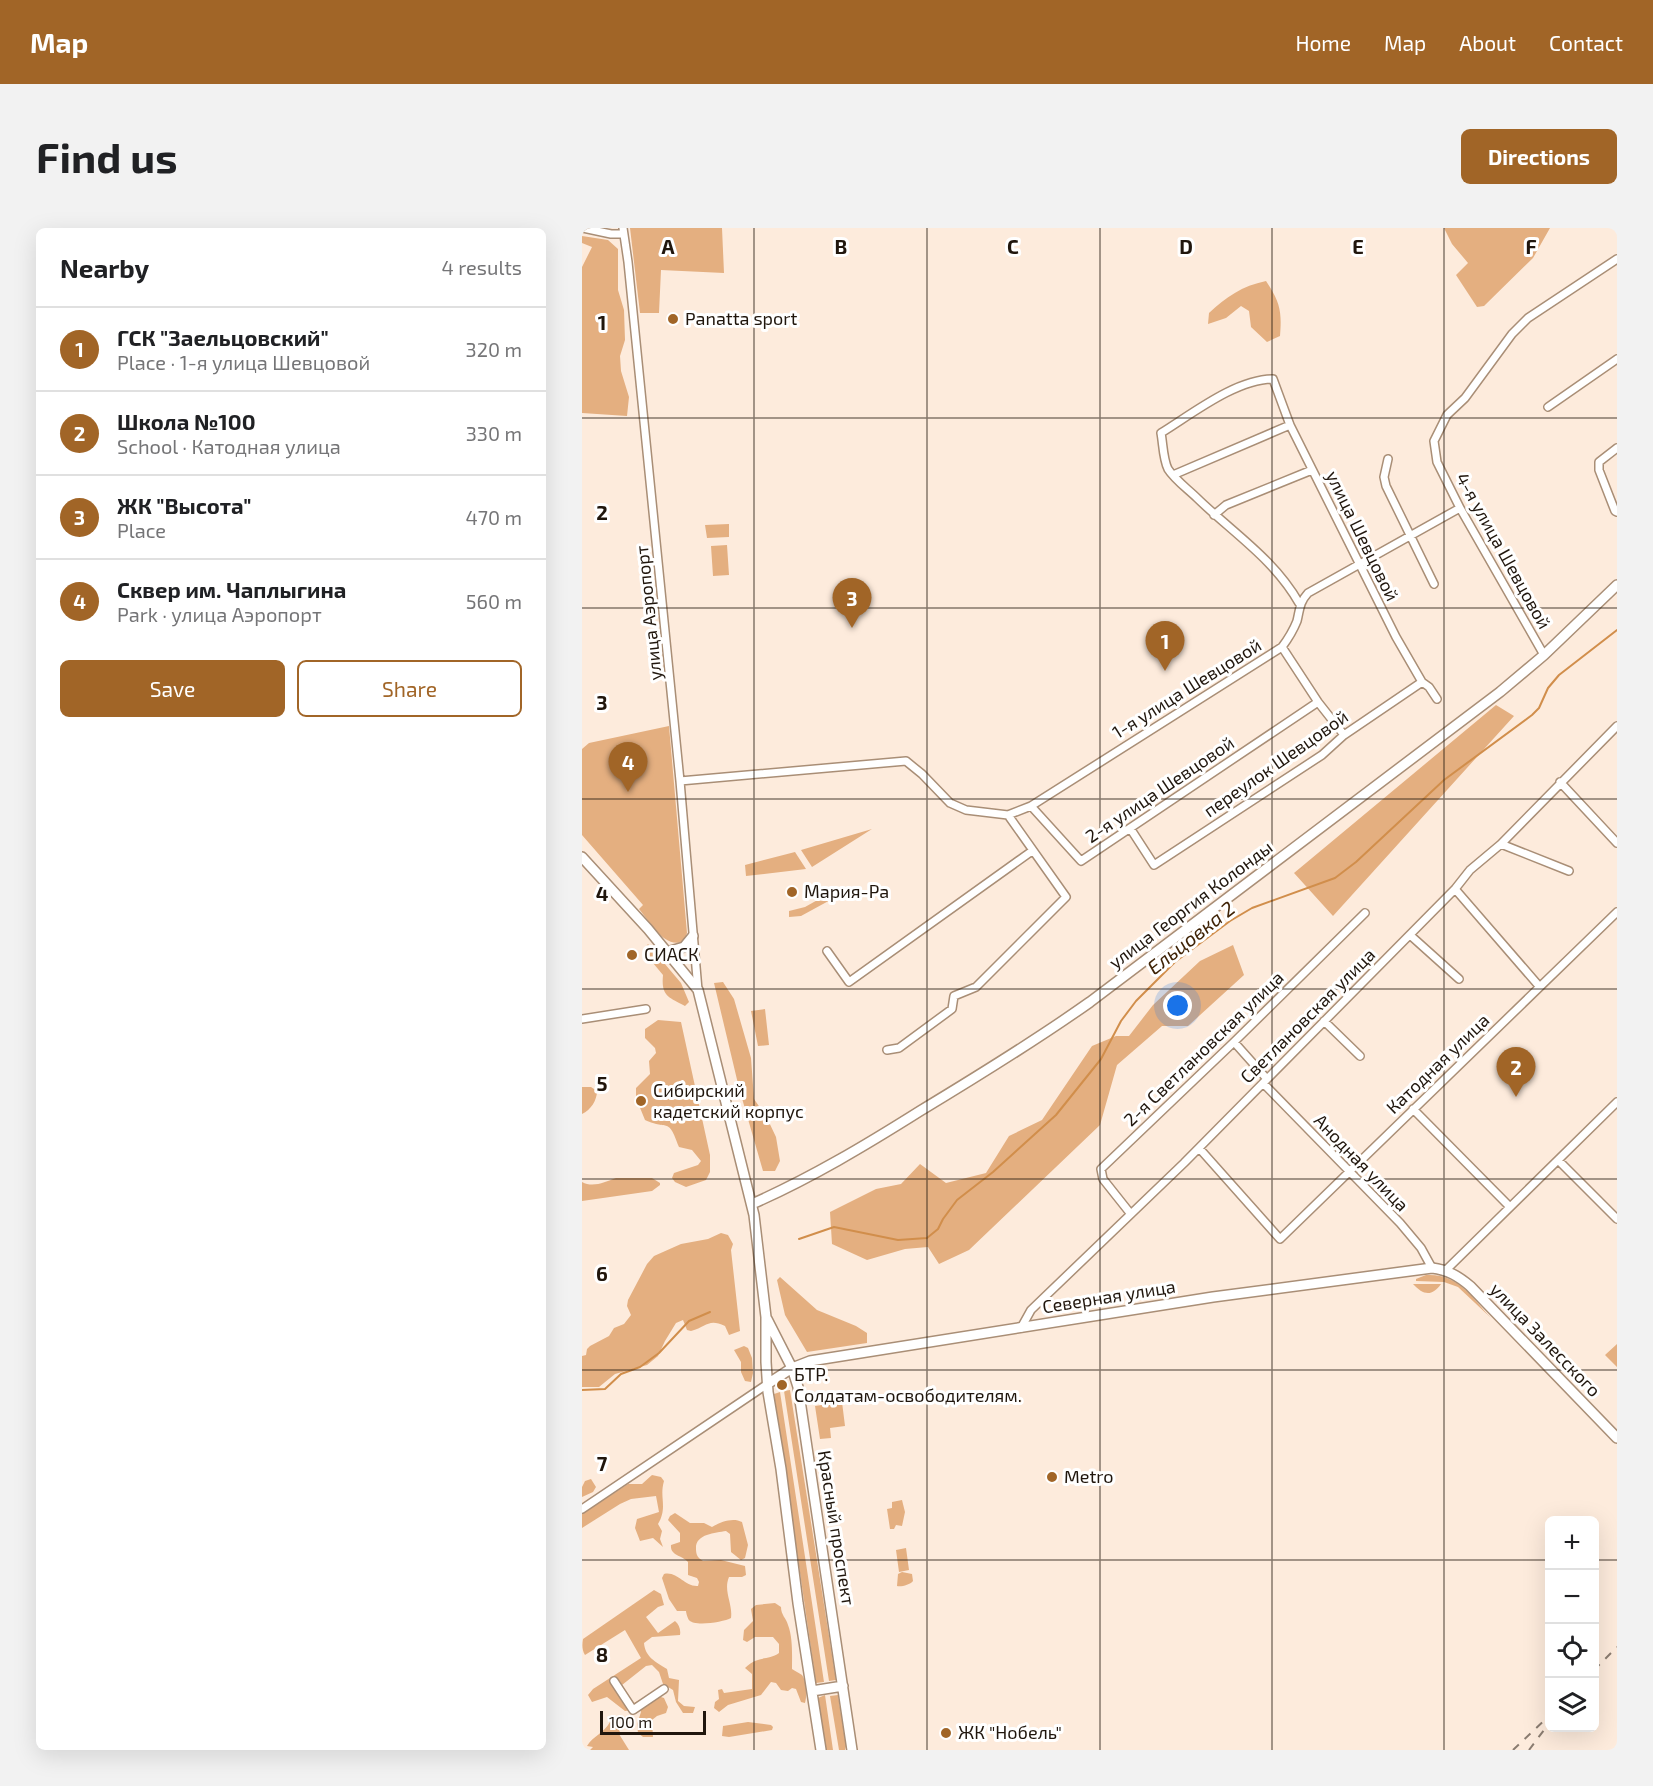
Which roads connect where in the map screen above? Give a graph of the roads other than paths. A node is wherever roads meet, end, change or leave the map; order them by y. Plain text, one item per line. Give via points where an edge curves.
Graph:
1 (583, 228) edge
2 (623, 231) edge
3 (1617, 259) edge
4 (1617, 359) edge
5 (1548, 407) dead end
6 (1290, 425) junction
7 (1617, 448) edge
8 (1388, 459) dead end
9 (1312, 470) junction
10 (1173, 475) junction
11 (1460, 507) junction
12 (1617, 512) edge
13 (1214, 515) junction
14 (1410, 536) junction
15 (1359, 564) junction
16 (1434, 584) dead end
17 (1617, 585) edge
18 (1299, 603) junction
19 (1282, 647) junction
20 (1544, 654) junction
21 (1422, 682) junction
22 (1437, 699) dead end
23 (1318, 702) junction
24 (1617, 726) edge
25 (1344, 735) junction
26 (680, 781) junction
27 (1560, 782) junction
28 (1031, 806) junction
29 (1008, 815) junction
30 (1130, 828) junction
31 (1617, 843) edge
32 (1501, 844) junction
33 (1032, 850) junction
34 (582, 857) edge
35 (1569, 872) dead end
36 (1455, 890) junction
37 (1617, 912) edge
38 (1365, 913) dead end
39 (1410, 935) junction
40 (693, 936) junction
41 (827, 951) dead end
42 (667, 952) junction
43 (1459, 979) dead end
44 (1539, 987) junction
45 (698, 990) junction
46 (646, 1009) dead end
47 (582, 1019) edge
48 (1324, 1021) junction
49 (1234, 1042) junction
50 (887, 1050) dead end
51 (1360, 1056) dead end
52 (1265, 1081) junction
53 (1617, 1102) edge
54 (1413, 1109) junction
55 (1198, 1148) junction
56 (1558, 1160) junction
57 (1350, 1172) junction
58 (752, 1204) junction
59 (1509, 1206) junction
60 (1130, 1213) junction
61 (1617, 1219) edge
62 (1432, 1268) junction
63 (1446, 1270) junction
64 (766, 1317) junction
65 (1021, 1328) junction
66 (792, 1368) junction
67 (769, 1383) junction
68 (1617, 1438) edge
69 (582, 1509) edge
70 (614, 1681) dead end
71 (843, 1686) junction
72 (664, 1689) dead end
73 (812, 1691) junction
74 (821, 1750) edge
75 (852, 1750) edge

1 - 2 street, улица Аэропорт via 611,234
2 - 26 street, улица Аэропорт
3 - 11 street, 4-я улица Шевцовой via 1527,318 1465,398 1447,415 1434,441 1437,462
4 - 5 street
6 - 9 street, улица Шевцовой
6 - 10 street
6 - 10 street, улица Шевцовой via 1273,379 1230,391 1161,433 1167,467
7 - 12 street via 1599,462
8 - 14 street via 1386,486
9 - 13 street via 1226,505
9 - 15 street, улица Шевцовой
10 - 13 street
11 - 14 street
11 - 20 street, 4-я улица Шевцовой
13 - 18 street via 1268,561 1288,583
14 - 15 street
14 - 16 street
15 - 18 street via 1316,587
15 - 21 street, улица Шевцовой
17 - 20 main road, улица Георгия Колонды
18 - 19 street, 1-я улица Шевцовой via 1292,633
19 - 23 street
19 - 28 street, 1-я улица Шевцовой
20 - 58 main road, улица Георгия Колонды via 1491,699 1031,1043 822,1170
21 - 22 street, улица Шевцовой
21 - 25 street, переулок Шевцовой
23 - 25 street
23 - 30 street, 2-я улица Шевцовой
24 - 27 street, Светлановская улица
25 - 30 street, переулок Шевцовой via 1322,755 1154,865
26 - 29 street via 906,761 950,803 966,810
26 - 40 street, улица Аэропорт
27 - 31 street
27 - 32 street, Светлановская улица
28 - 29 street, 1-я улица Шевцовой
28 - 30 street, 2-я улица Шевцовой via 1082,861
29 - 33 street
32 - 35 street
32 - 36 street, Светлановская улица via 1470,870
33 - 41 street via 849,982
33 - 50 street via 1066,897 976,987 954,996 952,1009 899,1048
34 - 42 main road
36 - 39 street, Светлановская улица
36 - 44 street
37 - 44 street, Катодная улица
38 - 49 street, 2-я Светлановская улица
39 - 43 street
39 - 48 street, Светлановская улица
40 - 42 main road via 684,947
40 - 45 street, улица Аэропорт
42 - 45 main road
44 - 54 street, Катодная улица
45 - 58 main road, Красный проспект
46 - 47 street
48 - 51 street
48 - 52 street, Светлановская улица
49 - 52 street, Анодная улица
49 - 60 street, 2-я Светлановская улица via 1101,1169 1103,1179
52 - 55 street, Светлановская улица
52 - 57 street, Анодная улица
53 - 56 street
54 - 57 street, Катодная улица
54 - 59 street
55 - 57 street, Катодная улица via 1280,1239
55 - 60 street, Светлановская улица
56 - 59 street
56 - 61 street
57 - 62 street, Анодная улица via 1400,1223
58 - 64 main road, Красный проспект
59 - 63 street
60 - 65 street, Светлановская улица via 1031,1310
62 - 63 main road, Северная улица
62 - 65 main road, Северная улица
63 - 68 main road, улица Залесского via 1470,1286
64 - 66 main road, Красный проспект
64 - 67 main road, Красный проспект
65 - 66 main road, Северная улица via 810,1361
66 - 67 main road, Северная улица
66 - 71 main road, Красный проспект
67 - 69 street, Северная улица
67 - 73 main road, Красный проспект
70 - 72 street via 633,1710
71 - 73 main road
71 - 75 main road, Красный проспект
73 - 74 main road, Красный проспект

